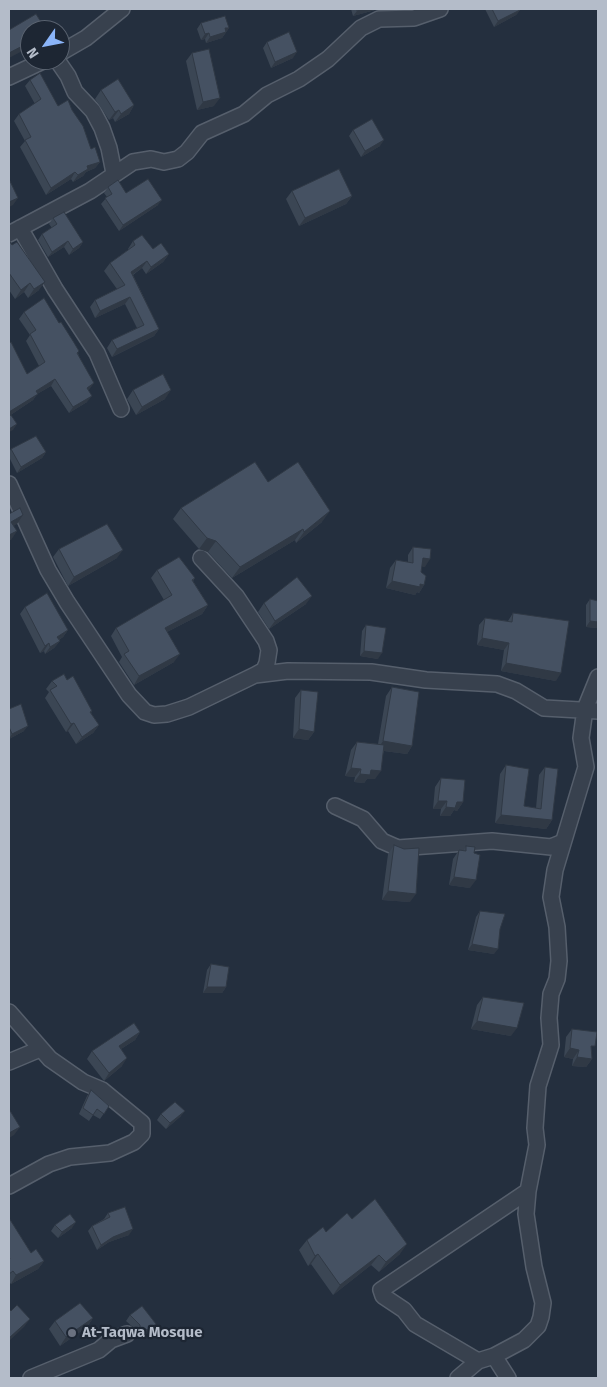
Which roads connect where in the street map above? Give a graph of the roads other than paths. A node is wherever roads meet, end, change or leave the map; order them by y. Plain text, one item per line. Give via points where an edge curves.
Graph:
1 (122, 9) edge
2 (440, 9) edge
3 (70, 47) edge
4 (24, 70) edge
5 (64, 70) edge
6 (9, 77) edge
7 (114, 173) junction
8 (15, 231) edge
9 (121, 409) dead end
10 (9, 484) edge
11 (201, 558) dead end
12 (255, 675) junction
13 (598, 677) edge
14 (591, 710) edge
15 (335, 806) dead end
16 (563, 842) junction
17 (9, 1012) edge
18 (40, 1049) junction
19 (9, 1062) edge
20 (9, 1186) edge
21 (528, 1191) junction
22 (127, 1334) dead end
23 (494, 1356) junction
24 (478, 1361) junction
25 (31, 1378) edge
26 (458, 1378) edge
27 (508, 1378) edge

1 - 3 street
2 - 7 street via 414,18 379,19 361,28 328,59 299,79 267,95 244,114 202,133 178,158 164,162 138,160
4 - 6 street
5 - 7 street via 75,92 93,111 102,128
7 - 8 street via 90,191
8 - 9 street via 97,353
10 - 12 street via 48,570 67,602 128,696 145,712 167,714 188,707
11 - 12 street via 236,596 266,641 267,663 264,670
12 - 14 street via 288,671 371,672 426,680 497,684 544,708
13 - 14 street
14 - 16 street via 581,738 586,767
15 - 16 street via 363,819 382,841 398,848 492,842 552,847
16 - 21 street via 550,897 557,927 559,961 549,1018 552,1046 538,1086 537,1145
17 - 18 street
18 - 19 street
18 - 20 street via 83,1082 102,1090 142,1123 142,1134 134,1142 110,1153 70,1157 49,1164
21 - 23 street via 526,1214 543,1303 538,1326 524,1340
21 - 24 street via 381,1290 383,1296 404,1310 415,1324
22 - 25 street via 110,1340 99,1350
23 - 24 street
23 - 27 street
24 - 26 street

